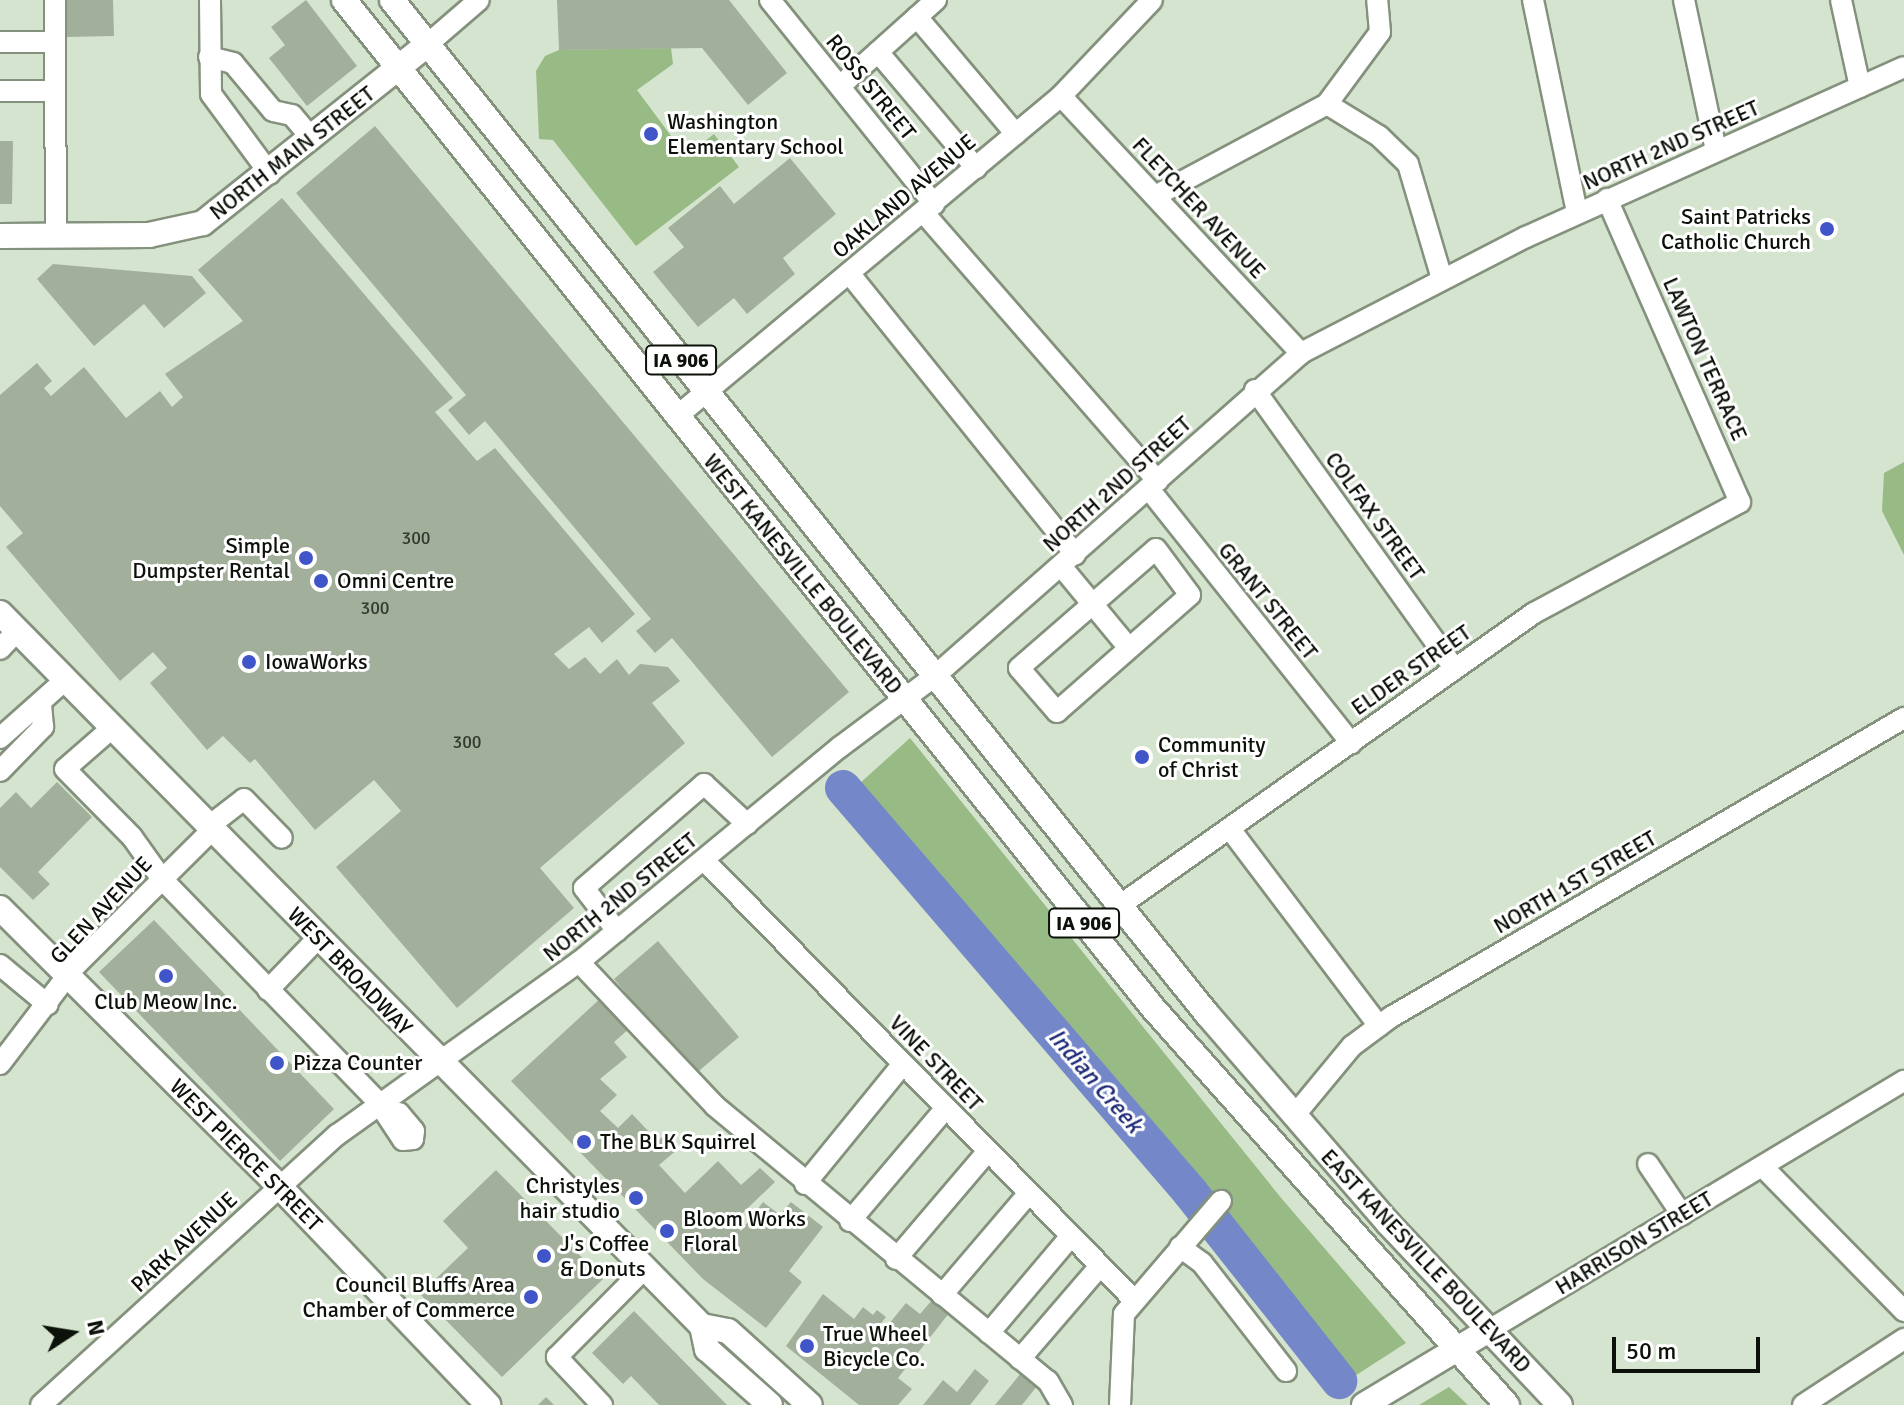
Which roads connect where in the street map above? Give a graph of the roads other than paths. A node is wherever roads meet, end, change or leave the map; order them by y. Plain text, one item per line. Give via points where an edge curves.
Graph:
1 (55, 0) edge
2 (210, 0) edge
3 (344, 0) edge
4 (392, 0) edge
5 (479, 0) edge
6 (770, 0) edge
7 (936, 0) edge
8 (1152, 0) edge
9 (1377, 0) edge
10 (1533, 0) edge
11 (1684, 0) edge
12 (1841, 0) edge
13 (917, 17) junction
14 (0, 42) edge
15 (55, 42) junction
16 (428, 44) junction
17 (878, 52) junction
18 (209, 57) junction
19 (1904, 67) edge
20 (399, 68) junction
21 (840, 86) junction
22 (1860, 87) junction
23 (0, 91) edge
24 (55, 91) junction
25 (1061, 96) junction
26 (1327, 104) junction
27 (1016, 134) junction
28 (312, 139) junction
29 (1716, 151) junction
30 (976, 168) junction
31 (270, 174) junction
32 (1155, 196) junction
33 (1607, 199) junction
34 (928, 208) junction
35 (1577, 213) junction
36 (0, 236) edge
37 (56, 236) junction
38 (849, 273) junction
39 (1442, 279) junction
40 (1301, 353) junction
41 (1255, 390) junction
42 (707, 392) junction
43 (676, 417) junction
44 (1153, 485) junction
45 (1739, 496) joint
46 (1068, 560) junction
47 (1092, 603) junction
48 (0, 613) edge
49 (17, 631) junction
50 (1128, 647) junction
51 (0, 649) edge
52 (1455, 669) junction
53 (935, 676) junction
54 (65, 680) junction
55 (904, 698) junction
56 (41, 702) junction
57 (1904, 718) edge
58 (112, 728) junction
59 (0, 738) edge
60 (1351, 743) junction
61 (0, 771) edge
62 (747, 824) junction
63 (210, 828) junction
64 (1230, 829) junction
65 (282, 838) dead end
66 (704, 860) junction
67 (162, 879) junction
68 (1119, 906) junction
69 (0, 908) edge
70 (617, 931) junction
71 (318, 938) junction
72 (579, 962) junction
73 (0, 965) edge
74 (68, 978) junction
75 (268, 990) junction
76 (48, 1005) junction
77 (1379, 1026) junction
78 (440, 1063) junction
79 (0, 1064) edge
80 (903, 1064) junction
81 (1904, 1081) edge
82 (946, 1108) junction
83 (384, 1109) junction
84 (1294, 1116) junction
85 (1272, 1141) joint
86 (988, 1151) junction
87 (1648, 1164) dead end
88 (1763, 1167) junction
89 (805, 1184) junction
90 (279, 1186) junction
91 (1029, 1193) junction
92 (1221, 1201) dead end
93 (1682, 1215) junction
94 (850, 1221) junction
95 (1071, 1236) junction
96 (1180, 1247) junction
97 (896, 1259) junction
98 (1100, 1266) junction
99 (643, 1270) junction
100 (942, 1295) junction
101 (1134, 1300) junction
102 (1904, 1311) edge
103 (702, 1326) junction
104 (1489, 1330) junction
105 (989, 1333) junction
106 (1904, 1339) edge
107 (1458, 1350) junction
108 (1020, 1359) junction
109 (1286, 1371) dead end
110 (41, 1405) edge
111 (488, 1405) edge
112 (602, 1405) edge
113 (770, 1405) edge
114 (810, 1405) edge
115 (1062, 1405) edge
116 (1120, 1405) edge
117 (1364, 1405) edge
118 (1507, 1405) edge
119 (1560, 1405) edge
120 (1803, 1405) edge

1 - 15 street
2 - 18 street
3 - 20 main road, WEST KANESVILLE BOULEVARD / IA 906
4 - 16 main road, WEST KANESVILLE BOULEVARD / IA 906
5 - 16 street
6 - 21 street, ROSS STREET
7 - 13 street
8 - 25 street, OAKLAND AVENUE
9 - 26 street via 1380,32
10 - 35 street
11 - 29 street
12 - 22 street
13 - 17 street
13 - 27 street
14 - 15 street
15 - 24 street
16 - 20 main road, NORTH MAIN STREET
16 - 42 main road, WEST KANESVILLE BOULEVARD / IA 906
17 - 21 street
17 - 30 street
18 - 28 street via 233,63 273,111 292,115
18 - 31 street via 211,94
19 - 22 street, NORTH 2ND STREET
20 - 28 main road, NORTH MAIN STREET
20 - 43 main road, WEST KANESVILLE BOULEVARD / IA 906
21 - 34 street, ROSS STREET
22 - 29 street, NORTH 2ND STREET
23 - 24 street
24 - 37 street
25 - 27 street, OAKLAND AVENUE
25 - 32 street, FLETCHER AVENUE
26 - 32 street
26 - 39 street via 1379,136 1408,164
27 - 30 street, OAKLAND AVENUE
28 - 31 main road, NORTH MAIN STREET
29 - 33 street, NORTH 2ND STREET
30 - 34 street, OAKLAND AVENUE
31 - 37 main road, NORTH MAIN STREET via 221,212 190,228 149,235
32 - 40 street, FLETCHER AVENUE
33 - 35 street, NORTH 2ND STREET
33 - 45 street, LAWTON TERRACE
34 - 38 street, OAKLAND AVENUE
34 - 44 street, ROSS STREET
35 - 39 street, NORTH 2ND STREET
36 - 37 main road, NORTH MAIN STREET
38 - 42 street, OAKLAND AVENUE
38 - 46 street
39 - 40 street, NORTH 2ND STREET
40 - 41 street, NORTH 2ND STREET
41 - 44 street, NORTH 2ND STREET
41 - 52 street, COLFAX STREET
42 - 43 street, OAKLAND AVENUE
42 - 53 main road, WEST KANESVILLE BOULEVARD / IA 906
43 - 55 main road, WEST KANESVILLE BOULEVARD / IA 906
44 - 46 street, NORTH 2ND STREET
44 - 60 street, GRANT STREET
45 - 52 street, ELDER STREET via 1736,507 1569,590
46 - 47 street
46 - 53 street, NORTH 2ND STREET
47 - 50 street
47 - 50 street via 1156,549 1190,595
47 - 50 street via 1019,668 1057,712
48 - 49 main road, WEST BROADWAY
49 - 51 street
49 - 54 main road, WEST BROADWAY
52 - 60 street, ELDER STREET
53 - 55 street, NORTH 2ND STREET
53 - 68 main road, WEST KANESVILLE BOULEVARD / IA 906
54 - 56 street
54 - 58 main road, WEST BROADWAY
55 - 62 street, NORTH 2ND STREET
55 - 85 main road, WEST KANESVILLE BOULEVARD / IA 906 via 1153,1008
56 - 59 street
56 - 61 street via 43,727
57 - 77 street, NORTH 1ST STREET
58 - 63 main road, WEST BROADWAY
58 - 67 street via 65,769 132,837
60 - 64 street, ELDER STREET
62 - 66 street, NORTH 2ND STREET
62 - 70 street via 704,784 584,888
63 - 65 street, GLEN AVENUE via 244,799
63 - 67 street, GLEN AVENUE
63 - 71 main road, WEST BROADWAY
64 - 68 street, ELDER STREET
64 - 77 street
66 - 70 street, NORTH 2ND STREET
66 - 80 street, VINE STREET
67 - 74 street, GLEN AVENUE
67 - 75 street
68 - 84 main road, WEST KANESVILLE BOULEVARD / IA 906
69 - 74 main road, WEST PIERCE STREET
70 - 72 street, NORTH 2ND STREET
71 - 75 street
71 - 78 main road, WEST BROADWAY
72 - 78 street, NORTH 2ND STREET
72 - 89 street via 715,1106
73 - 76 street
74 - 76 street, GLEN AVENUE
74 - 90 main road, WEST PIERCE STREET
75 - 83 street
76 - 79 street, GLEN AVENUE
77 - 84 street, NORTH 1ST STREET via 1352,1046
78 - 83 street, PARK AVENUE
78 - 99 main road, WEST BROADWAY
80 - 82 street, VINE STREET
80 - 89 street
81 - 88 street, HARRISON STREET
82 - 86 street, VINE STREET
82 - 94 street
83 - 90 street, PARK AVENUE
84 - 104 main road, EAST KANESVILLE BOULEVARD / IA 906
85 - 107 main road, EAST KANESVILLE BOULEVARD / IA 906
86 - 91 street, VINE STREET
86 - 97 street
87 - 93 street
88 - 93 street, HARRISON STREET
88 - 102 street
89 - 94 street
90 - 110 street, PARK AVENUE
90 - 111 main road, WEST PIERCE STREET
91 - 95 street, VINE STREET
91 - 100 street
92 - 96 street
93 - 104 street, HARRISON STREET
94 - 97 street
95 - 98 street, VINE STREET
95 - 105 street
96 - 101 street
96 - 109 street via 1202,1263
97 - 100 street
98 - 101 street, VINE STREET
98 - 108 street
99 - 103 main road, WEST BROADWAY
99 - 112 street via 557,1357
100 - 105 street
101 - 116 street via 1120,1335
103 - 113 main road, WEST BROADWAY via 707,1349
103 - 114 main road, WEST BROADWAY via 728,1331
104 - 107 main road, HARRISON STREET
104 - 119 main road, EAST KANESVILLE BOULEVARD / IA 906
105 - 108 street
106 - 120 street
107 - 117 main road, HARRISON STREET
107 - 118 main road, EAST KANESVILLE BOULEVARD / IA 906
108 - 115 street via 1048,1381

